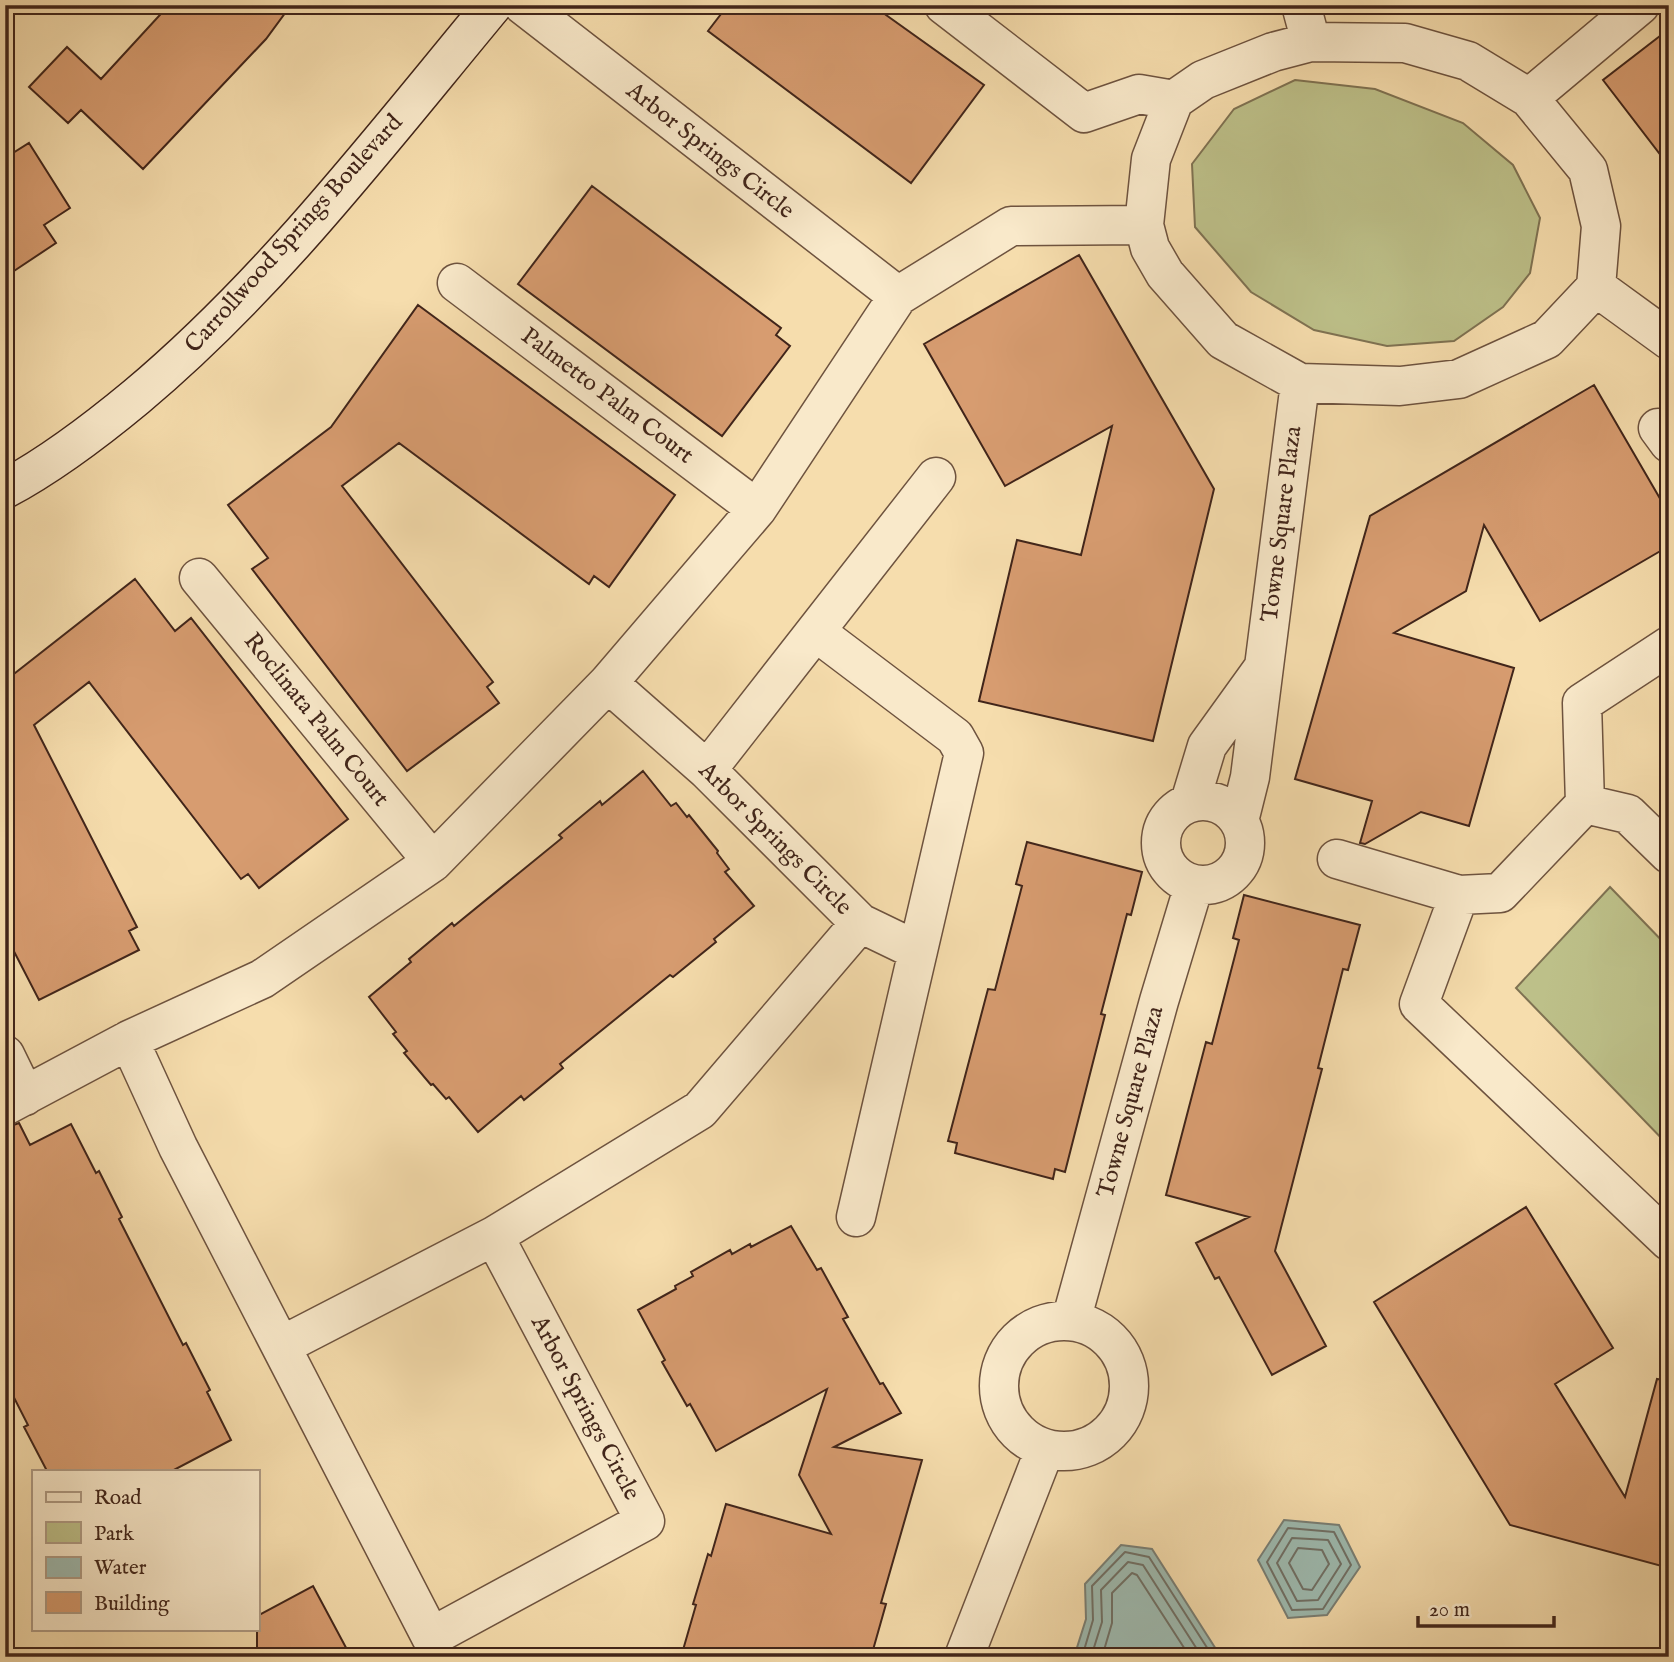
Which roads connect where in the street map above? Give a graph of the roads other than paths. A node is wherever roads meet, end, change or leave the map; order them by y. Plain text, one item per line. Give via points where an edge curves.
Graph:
1 (492, 5) edge
2 (523, 5) edge
3 (944, 5) edge
4 (1301, 5) edge
5 (1640, 5) edge
6 (1311, 42) junction
7 (1529, 98) junction
8 (1174, 100) junction
9 (1144, 225) junction
10 (457, 283) dead end
11 (1596, 287) junction
12 (898, 296) junction
13 (1669, 340) edge
14 (1300, 383) junction
15 (936, 477) dead end
16 (5, 489) edge
17 (757, 509) junction
18 (199, 578) dead end
19 (816, 632) junction
20 (1669, 646) edge
21 (1264, 666) junction
22 (608, 683) junction
23 (708, 770) junction
24 (1190, 802) junction
25 (1585, 804) junction
26 (1239, 821) junction
27 (1669, 854) edge
28 (1337, 859) dead end
29 (433, 862) junction
30 (1194, 885) junction
31 (1459, 895) junction
32 (860, 923) junction
33 (918, 951) junction
34 (129, 1040) junction
35 (5, 1055) edge
36 (15, 1101) edge
37 (856, 1217) dead end
38 (494, 1236) junction
39 (1669, 1241) edge
40 (1072, 1321) junction
41 (281, 1346) junction
42 (1045, 1449) junction
43 (964, 1657) edge

1 - 16 street, Carrollwood Springs Boulevard via 326,205 181,360 93,433
2 - 12 street, Arbor Springs Circle
3 - 8 street via 1084,113 1139,94
4 - 6 street
5 - 7 street
6 - 7 street via 1405,43 1468,61
6 - 8 street via 1203,80
7 - 11 street via 1588,170 1601,226
8 - 9 street via 1151,159
9 - 12 street via 1012,226
9 - 14 street via 1164,274 1223,340
10 - 17 street, Palmetto Palm Court
11 - 13 street
11 - 14 street via 1547,339 1459,379 1399,386
12 - 17 street
14 - 21 street, Towne Square Plaza
15 - 19 street
17 - 22 street
18 - 29 street, Roclinata Palm Court
19 - 23 street
19 - 33 street via 954,737 964,753
20 - 25 street via 1582,703
21 - 24 street, Towne Square Plaza via 1207,746
21 - 26 street, Towne Square Plaza via 1250,777
22 - 23 street, Arbor Springs Circle
22 - 29 street
23 - 32 street, Arbor Springs Circle
24 - 26 street via 1218,803
24 - 30 street via 1168,818 1160,845 1170,871
25 - 27 street via 1628,814
25 - 31 street via 1500,893
26 - 30 street, Towne Square Plaza via 1245,849 1234,873 1222,882
28 - 31 street
29 - 34 street via 262,979
30 - 40 street, Towne Square Plaza
31 - 39 street via 1419,1004
32 - 33 street
32 - 38 street, Arbor Springs Circle via 700,1110
33 - 37 street
34 - 36 street
34 - 41 street, Arbor Springs Circle via 178,1147
35 - 36 street
38 - 41 street, Arbor Springs Circle
38 - 41 street, Arbor Springs Circle via 645,1521 431,1637
40 - 42 street via 1050,1322 1030,1330 1013,1343 1002,1362 1000,1405 1026,1440
40 - 42 street via 1092,1328 1116,1348 1129,1378 1128,1400 1120,1421 1088,1448
42 - 43 street

